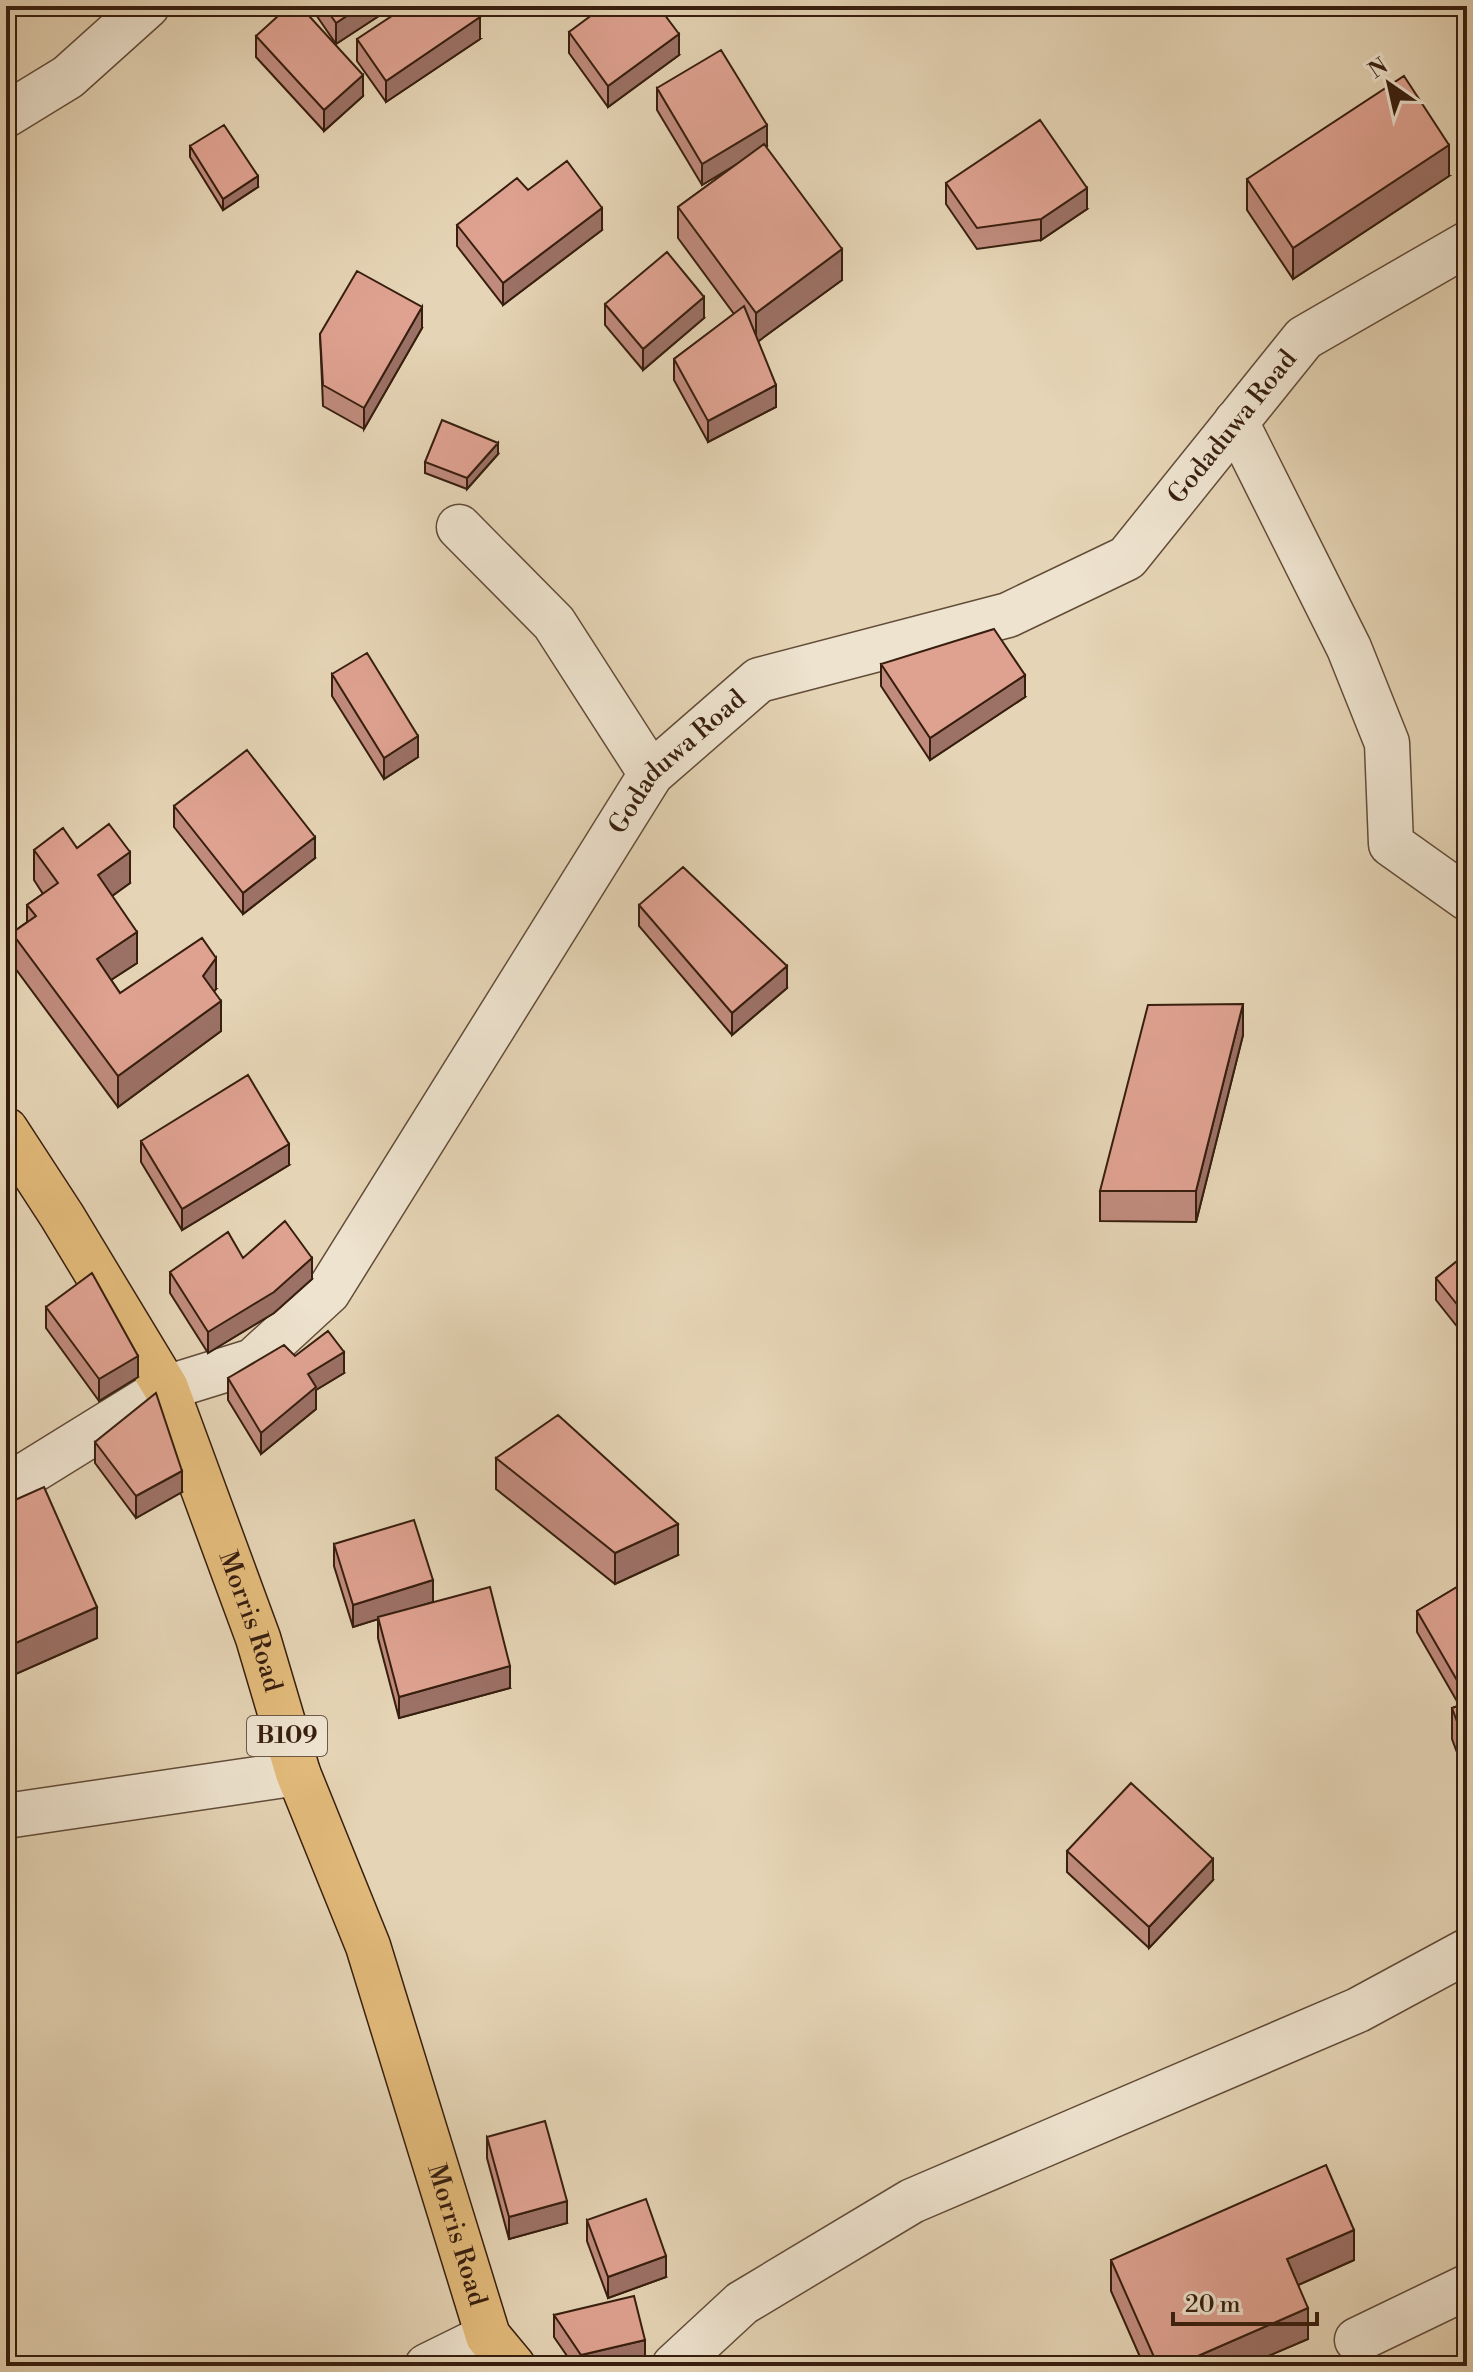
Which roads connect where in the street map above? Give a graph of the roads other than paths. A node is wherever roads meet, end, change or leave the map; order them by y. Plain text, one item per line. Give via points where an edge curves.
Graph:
1 (147, 6) edge
2 (6, 115) edge
3 (1467, 244) edge
4 (1236, 422) junction
5 (459, 527) dead end
6 (651, 774) junction
7 (1467, 898) edge
8 (6, 1130) edge
9 (166, 1388) junction
10 (6, 1487) edge
11 (298, 1773) junction
12 (6, 1816) edge
13 (1467, 1951) edge
14 (1467, 2287) edge
15 (1357, 2340) dead end
16 (501, 2351) edge
17 (427, 2366) edge
18 (674, 2366) edge

1 - 2 street via 68,77
3 - 4 street, Godaduwa Road via 1304,338
4 - 6 street, Godaduwa Road via 1127,558 1008,615 759,680
4 - 7 street via 1349,648 1387,743 1391,844
5 - 6 street via 554,623
6 - 9 street, Godaduwa Road via 328,1292 253,1361
8 - 9 main road, Morris Road / B109
9 - 10 street, Godaduwa Road
9 - 11 main road, Morris Road / B109 via 258,1638
11 - 12 street
11 - 16 main road, Morris Road / B109 via 368,1946
13 - 18 street via 1358,2010 912,2201 742,2303
14 - 15 street
16 - 17 street

